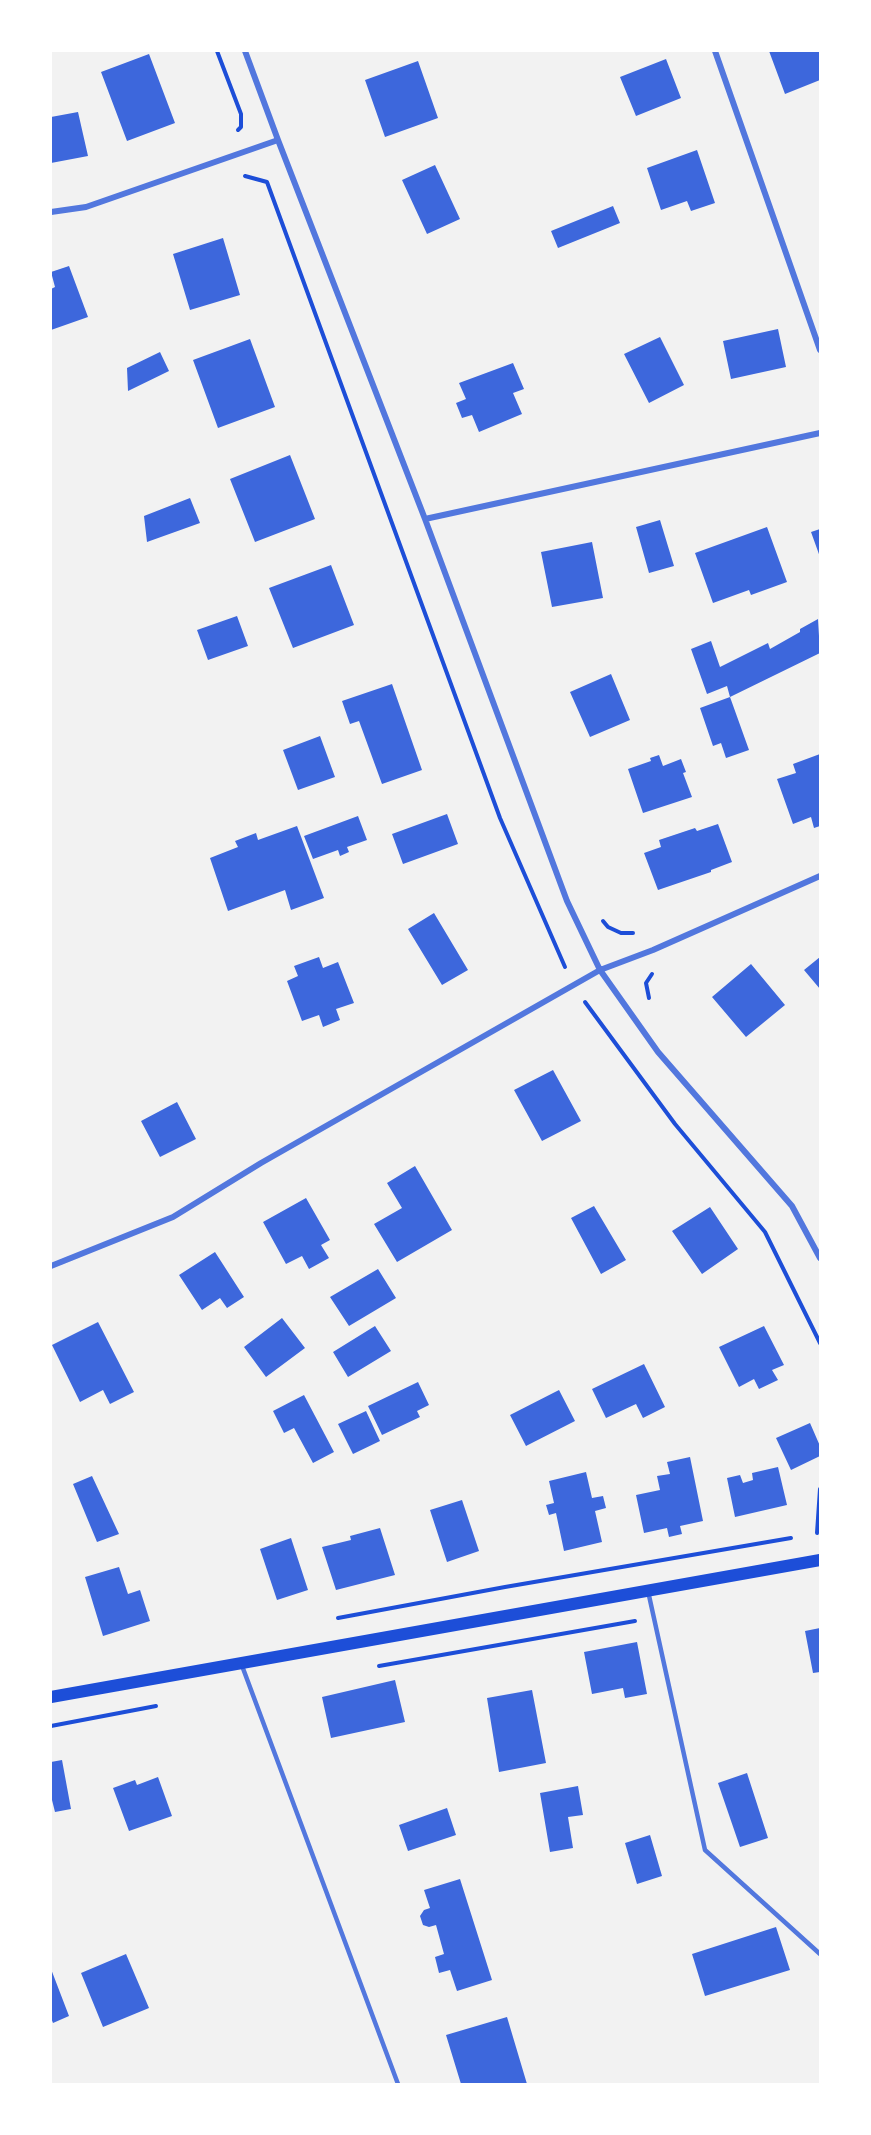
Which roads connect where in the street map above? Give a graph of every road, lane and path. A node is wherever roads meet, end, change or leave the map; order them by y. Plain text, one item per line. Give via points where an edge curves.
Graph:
1 (217, 51) edge
2 (245, 51) edge
3 (715, 51) edge
4 (234, 134) dead end
5 (278, 140) junction
6 (234, 179) dead end
7 (51, 212) edge
8 (820, 350) edge
9 (820, 433) edge
10 (425, 519) junction
11 (820, 876) edge
12 (600, 970) junction
13 (573, 986) junction
14 (820, 1258) edge
15 (51, 1266) edge
16 (820, 1343) edge
17 (820, 1489) edge
18 (817, 1533) dead end
19 (796, 1537) dead end
20 (820, 1560) edge
21 (648, 1591) junction
22 (334, 1619) dead end
23 (241, 1663) junction
24 (51, 1697) edge
25 (820, 1954) edge
26 (398, 2084) edge

1 - 4 path via 241,114 241,127
2 - 5 street
3 - 8 street
5 - 7 street via 86,207
5 - 10 street
6 - 13 path via 245,176 267,182 500,818
9 - 10 street
10 - 12 street via 567,901
11 - 12 street
12 - 13 street
12 - 14 street via 658,1052 792,1206
13 - 15 street via 173,1216
13 - 16 path via 675,1124 765,1232
17 - 18 path
19 - 22 path
20 - 21 main road
21 - 23 main road
21 - 25 lane via 705,1850
23 - 24 main road
23 - 26 lane

